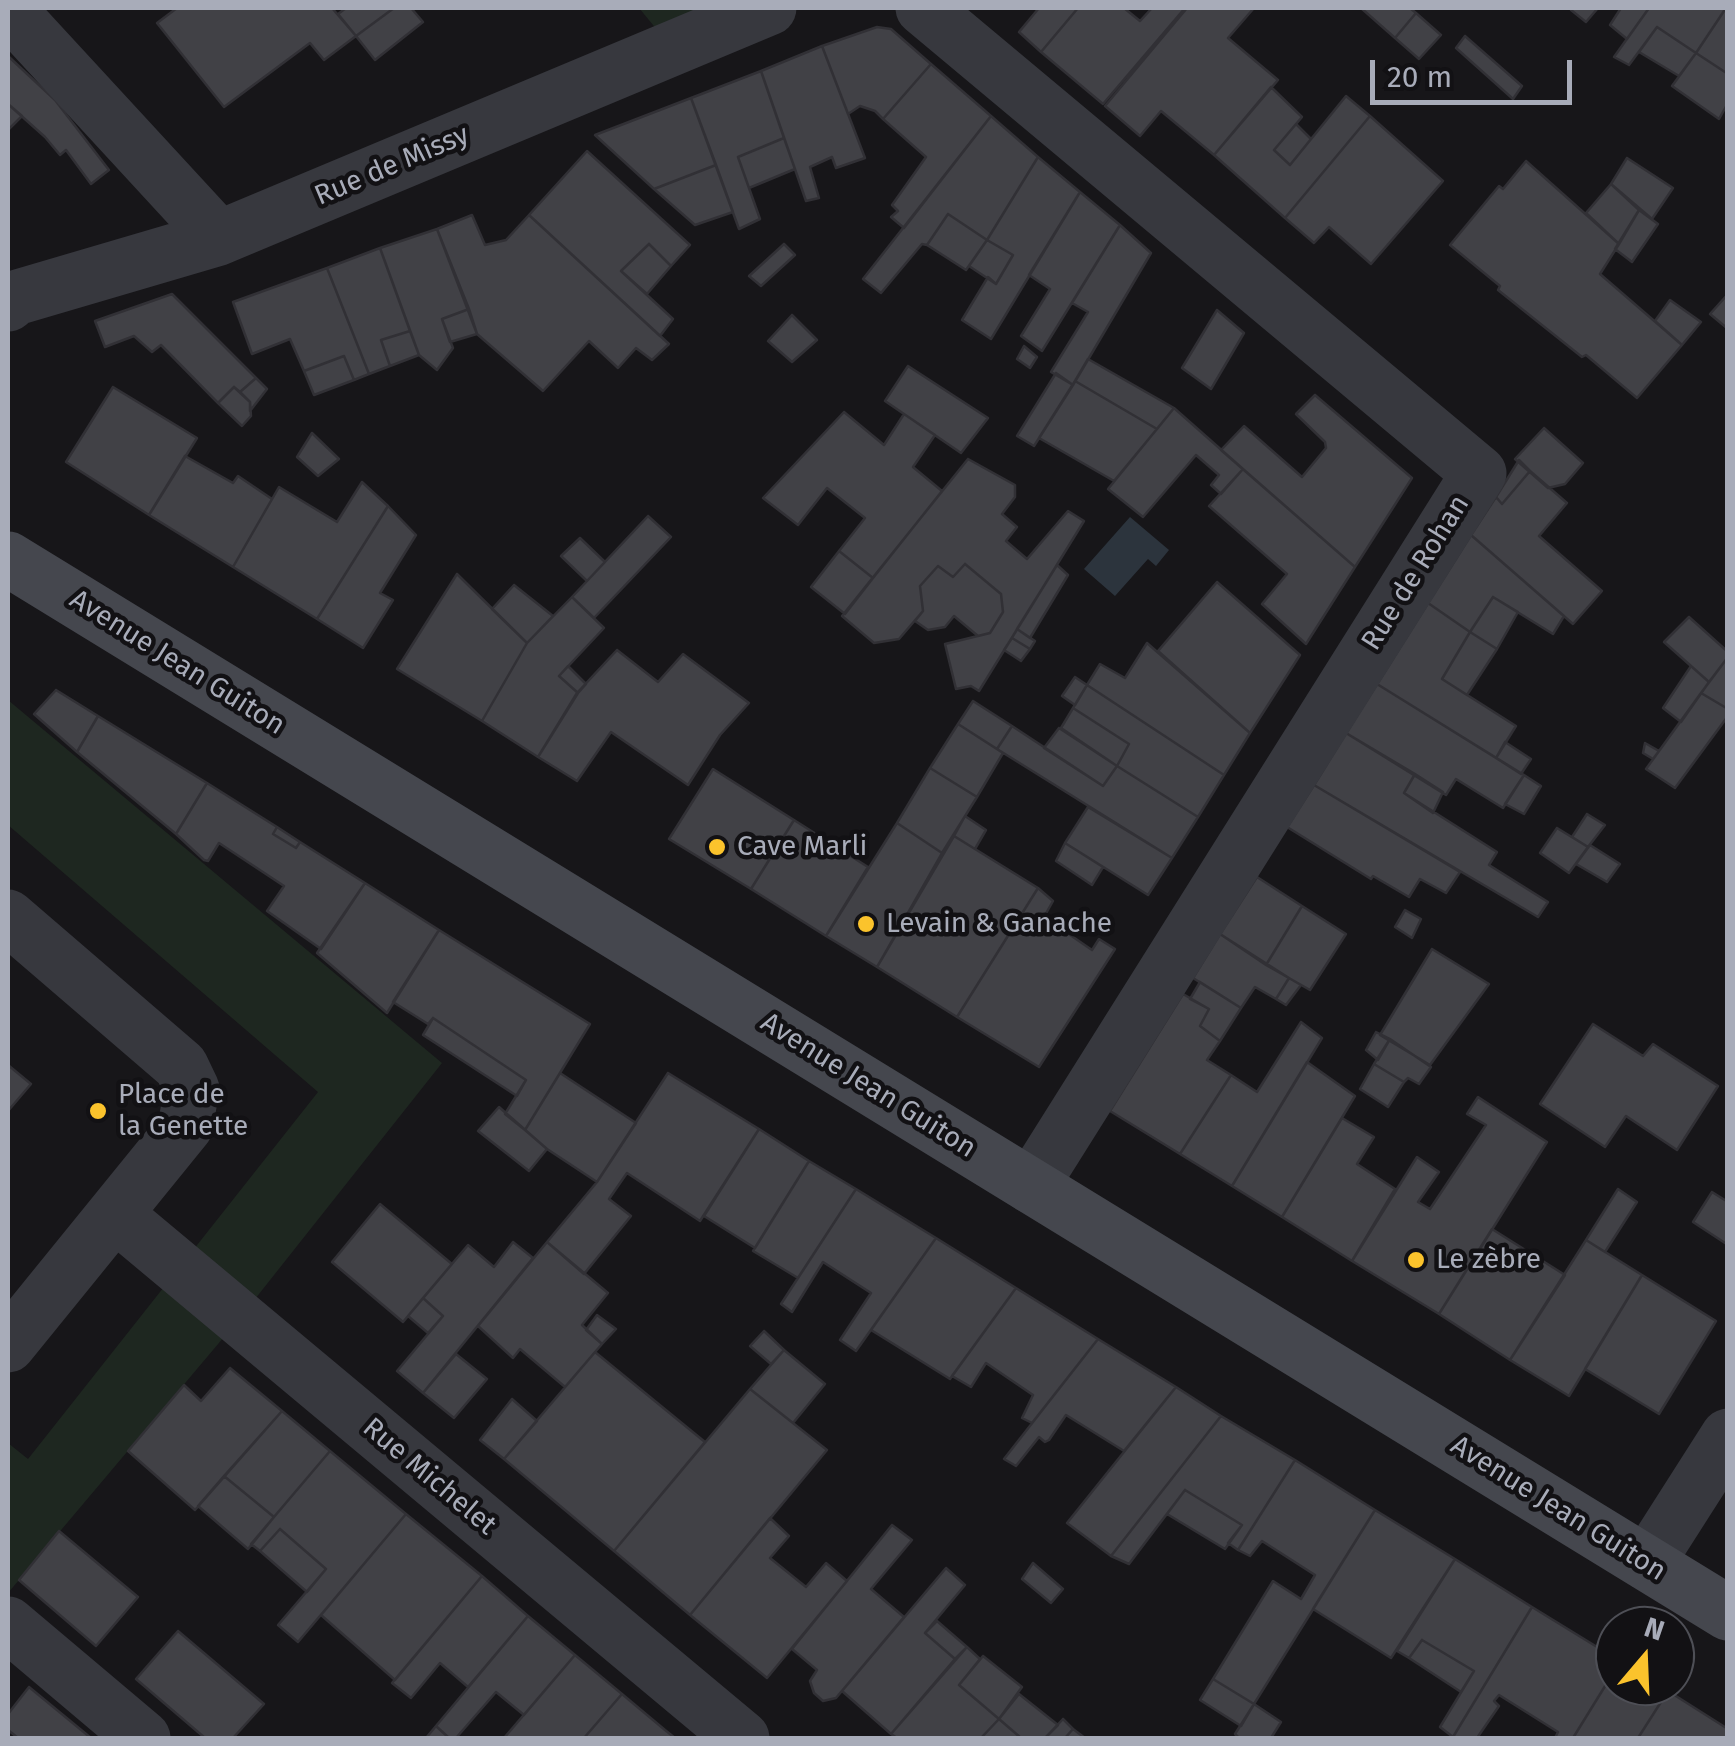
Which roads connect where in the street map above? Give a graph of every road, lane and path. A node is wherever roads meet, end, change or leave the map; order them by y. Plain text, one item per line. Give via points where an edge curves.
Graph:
1 (769, 8) edge
2 (922, 8) edge
3 (8, 9) edge
4 (219, 238) junction
5 (8, 304) edge
6 (8, 559) edge
7 (8, 918) edge
8 (1031, 1186) junction
9 (116, 1215) junction
10 (8, 1346) edge
11 (1728, 1436) edge
12 (1646, 1563) junction
13 (1728, 1613) edge
14 (8, 1624) edge
15 (143, 1738) edge
16 (742, 1738) edge

1 - 4 street, Rue de Missy
2 - 8 street, Rue de Rohan via 1479,472
3 - 4 street
4 - 5 street, Rue de Missy
6 - 8 main road, Avenue Jean Guiton
7 - 9 street via 181,1066 192,1089 185,1127
8 - 12 main road, Avenue Jean Guiton
9 - 10 street
9 - 16 street, Rue Michelet
11 - 12 street
12 - 13 main road, Avenue Jean Guiton
14 - 15 street

